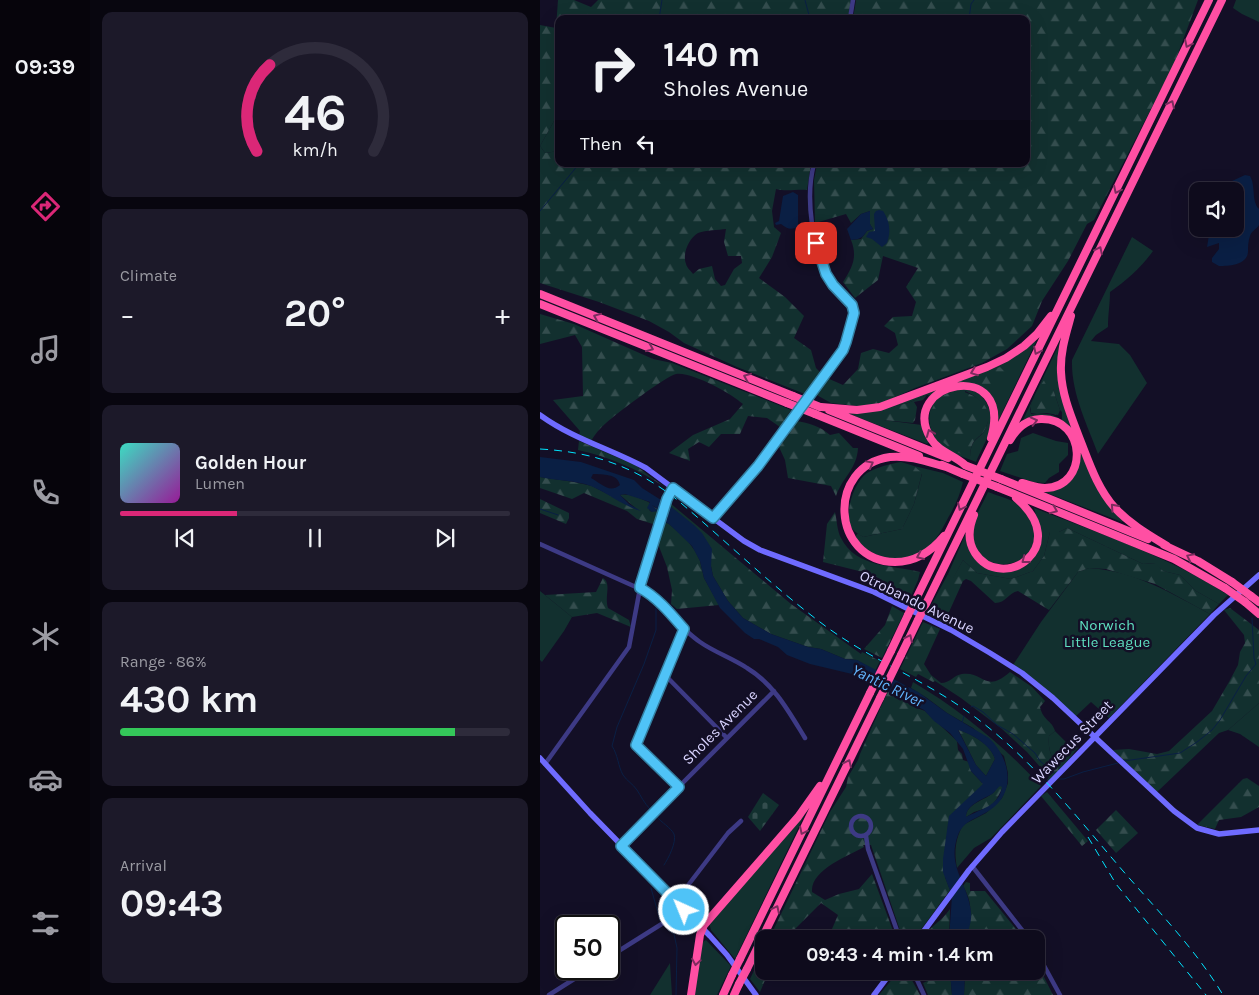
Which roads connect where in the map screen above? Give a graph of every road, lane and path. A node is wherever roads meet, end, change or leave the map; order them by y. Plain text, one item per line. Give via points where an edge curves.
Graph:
1 (853, 0) edge
2 (1210, 0) edge
3 (1222, 0) edge
4 (851, 15) edge
5 (813, 167) edge
6 (540, 294) edge
7 (1078, 294) junction
8 (1063, 298) junction
9 (540, 304) edge
10 (821, 407) junction
11 (540, 416) edge
12 (1000, 453) junction
13 (984, 461) junction
14 (966, 465) junction
15 (946, 467) junction
16 (1003, 480) junction
17 (673, 488) junction
18 (1009, 492) junction
19 (980, 494) junction
20 (713, 518) junction
21 (954, 522) junction
22 (540, 544) edge
23 (1167, 546) junction
24 (1259, 575) edge
25 (640, 588) junction
26 (1259, 602) edge
27 (1259, 614) edge
28 (684, 629) junction
29 (664, 674) junction
30 (774, 691) junction
31 (1094, 736) junction
32 (727, 738) junction
33 (805, 738) dead end
34 (540, 758) edge
35 (545, 764) junction
36 (832, 770) junction
37 (679, 787) junction
38 (741, 821) dead end
39 (1259, 830) edge
40 (866, 836) junction
41 (621, 846) junction
42 (972, 866) junction
43 (676, 901) junction
44 (684, 910) junction
45 (702, 928) junction
46 (897, 930) edge
47 (925, 930) edge
48 (1022, 930) edge
49 (620, 951) edge
50 (1045, 968) edge
51 (573, 980) edge
52 (885, 980) edge
53 (917, 980) edge
54 (549, 995) edge
55 (691, 995) edge
56 (722, 995) edge
57 (734, 995) edge
58 (756, 995) edge
59 (874, 995) edge
60 (924, 995) edge
61 (1060, 995) edge

1 - 4 street
2 -> 8 highway
7 -> 3 highway
5 - 20 street via 810,202 816,243 826,274 852,305 854,313 846,342 758,466
10 -> 6 highway, bridge
7 - 12 highway
23 -> 7 highway via 1130,522 1106,497 1066,401 1061,378 1062,355
8 -> 10 highway via 1034,337 996,363 880,407 857,410
8 -> 13 highway
9 -> 15 highway, bridge
10 - 14 highway
11 - 17 street, Otrobando Avenue via 569,434 631,459
12 -> 16 highway via 1020,428 1037,419 1060,424 1070,432 1077,447 1074,469 1058,484 1045,488
12 - 19 highway
14 -> 13 highway via 937,446 926,424 932,400 954,386 977,390 993,408 994,428
13 -> 21 highway
14 - 16 highway, bridge
15 - 18 highway, bridge
21 -> 15 highway via 926,554 895,562 881,560 863,551 851,535 844,517 845,498 851,482 874,462 903,457
16 - 23 highway
17 - 20 street, Otrobando Avenue
17 - 25 street
18 -> 19 highway via 1033,516 1038,538 1028,559 1005,568 984,562 971,543 971,523
18 -> 27 highway, bridge via 1174,559 1225,588
57 -> 19 highway, bridge
20 - 31 street, Otrobando Avenue via 760,550 874,592 952,630 1022,673
21 - 36 highway, bridge
22 - 25 street
26 -> 23 highway, bridge via 1198,561
24 - 31 street, Wawecus Street via 1214,614
25 - 28 street via 659,602
25 - 35 street via 629,647
28 - 29 street
28 - 30 street via 748,668
29 - 32 street
29 - 37 street via 636,745
30 - 32 street, Sholes Avenue
30 - 33 street
31 - 39 street, Otrobando Avenue via 1174,811 1197,828 1219,834
31 - 42 street, Wawecus Street
32 - 37 street, Sholes Avenue
34 - 35 street
35 - 41 street
36 - 45 highway via 802,812
36 -> 56 highway, bridge
37 - 41 street, Sholes Avenue
38 - 43 street via 728,833
40 - 40 street via 871,829 870,822 864,816 856,816 852,820 852,830 858,837
40 - 46 street
41 - 43 street
42 - 47 street, Wawecus Street
42 - 48 street
43 - 44 street
44 - 45 street
44 - 49 street
45 -> 55 highway
45 - 58 street
50 - 61 street
51 - 54 street
52 - 59 street
53 - 60 street

